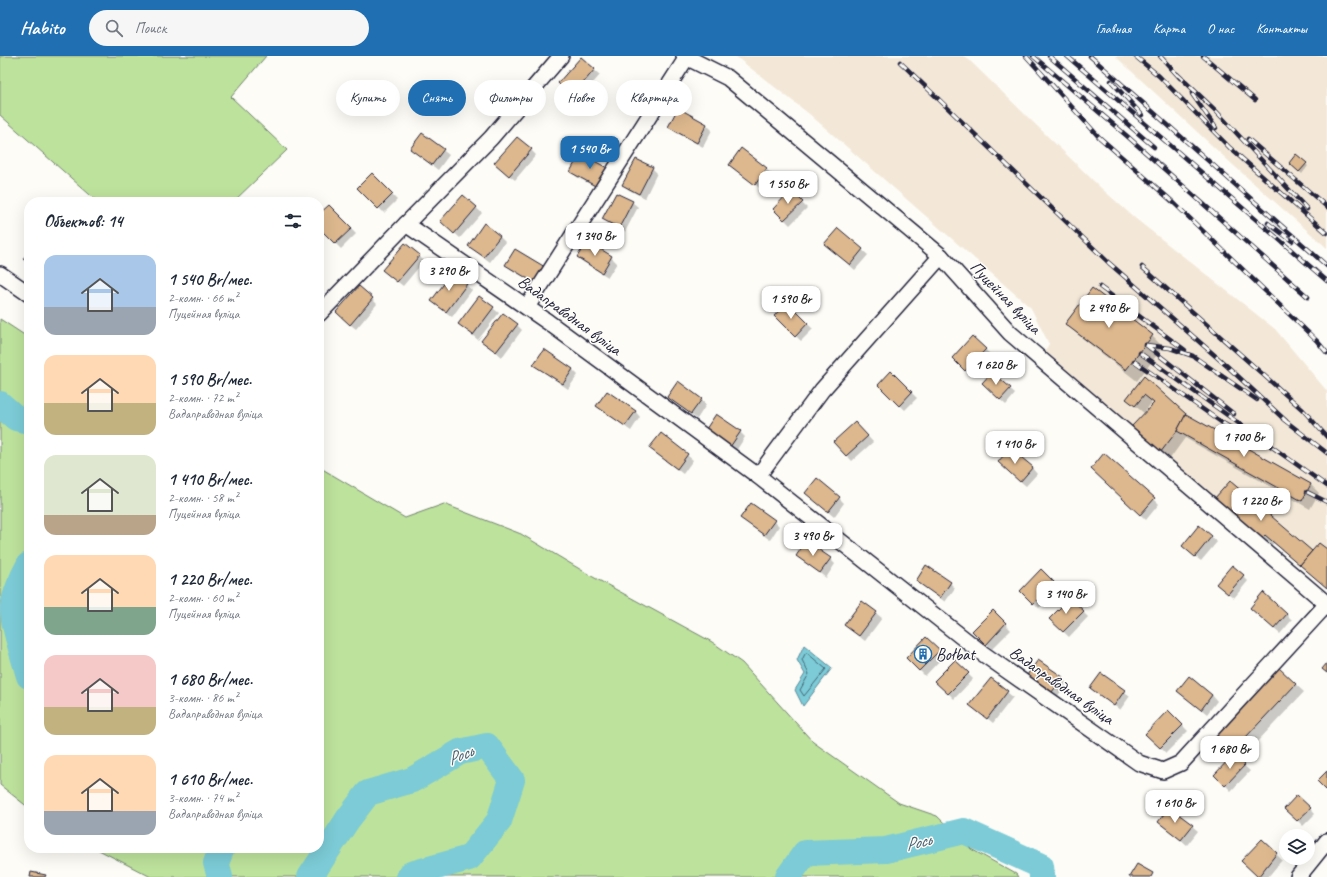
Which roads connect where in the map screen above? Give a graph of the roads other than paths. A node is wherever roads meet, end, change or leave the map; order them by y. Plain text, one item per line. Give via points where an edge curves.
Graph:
1 (561, 56) edge
2 (685, 56) edge
3 (406, 224) junction
4 (941, 256) junction
5 (0, 274) edge
6 (24, 291) edge
7 (527, 307) junction
8 (324, 309) edge
9 (758, 476) junction
10 (1327, 604) edge
11 (1327, 841) edge
12 (1298, 877) edge

1 - 3 street via 492,138
2 - 4 street, Пуцейная вуліца via 728,78
2 - 7 street, Пуцейная вуліца
3 - 7 street, Вадаправодная вуліца
3 - 8 street
4 - 9 street via 822,390
4 - 10 street, Пуцейная вуліца via 1010,333
5 - 6 street
7 - 9 street, Вадаправодная вуліца
9 - 10 street, Вадаправодная вуліца via 982,653 1140,763 1164,771 1181,763
11 - 12 street

